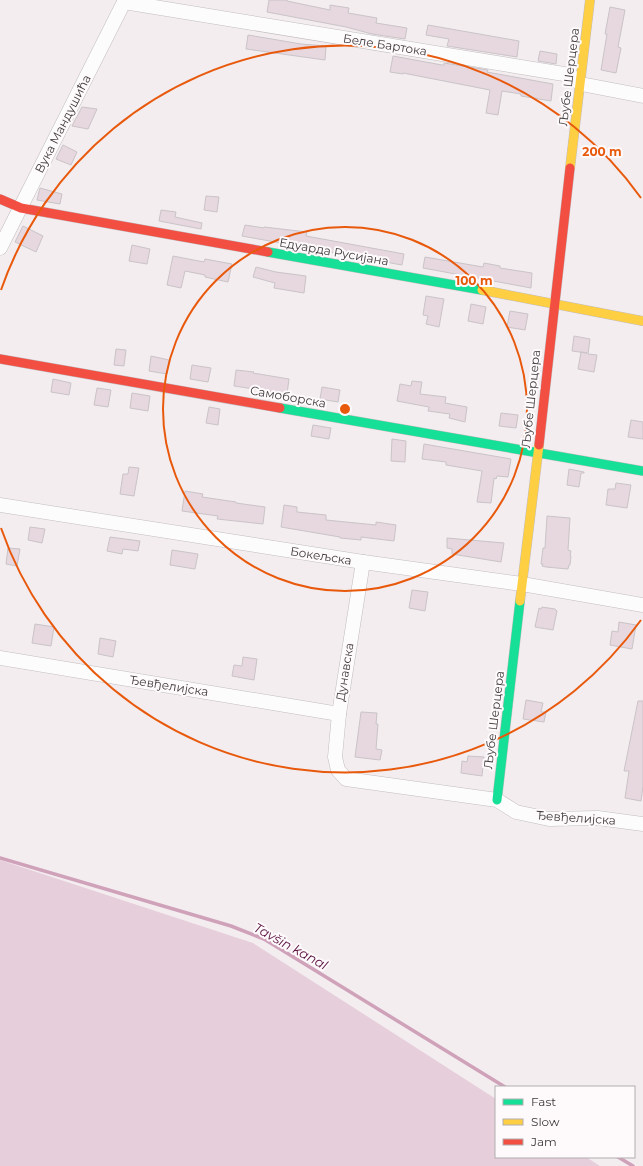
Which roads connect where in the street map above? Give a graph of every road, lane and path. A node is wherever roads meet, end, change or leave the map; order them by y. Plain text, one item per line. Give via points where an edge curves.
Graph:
1 (590, 0) edge
2 (125, 1) edge
3 (581, 84) junction
4 (643, 96) edge
5 (0, 199) edge
6 (21, 208) junction
7 (0, 248) edge
8 (554, 303) junction
9 (643, 321) edge
10 (0, 359) edge
11 (538, 452) junction
12 (643, 471) edge
13 (0, 505) edge
14 (363, 562) junction
15 (522, 584) junction
16 (643, 605) edge
17 (0, 658) edge
18 (339, 714) junction
19 (346, 780) joint
20 (497, 800) junction
21 (643, 824) edge

1 - 3 street, Љубе Шерцера
2 - 3 street, Беле Бартока via 570,75
2 - 6 street, Вука Мандушића
3 - 4 street, Беле Бартока
3 - 8 street, Љубе Шерцера
5 - 6 street, Едуарда Русијана
6 - 7 street, Вука Мандушића
6 - 8 street, Едуарда Русијана
8 - 9 street, Едуарда Русијана
8 - 11 street, Љубе Шерцера
10 - 11 street, Самоборска
11 - 12 street, Самоборска
11 - 15 street, Љубе Шерцера
13 - 14 street, Бокељска
14 - 15 street, Бокељска
14 - 18 street, Дунавска
15 - 16 street, Бокељска
15 - 20 street, Љубе Шерцера
17 - 18 street, Ђевђелијска
18 - 19 street, Дунавска via 335,757 338,770
19 - 20 street, Ђевђелијска
20 - 21 street, Ђевђелијска via 516,812 549,819 598,818

